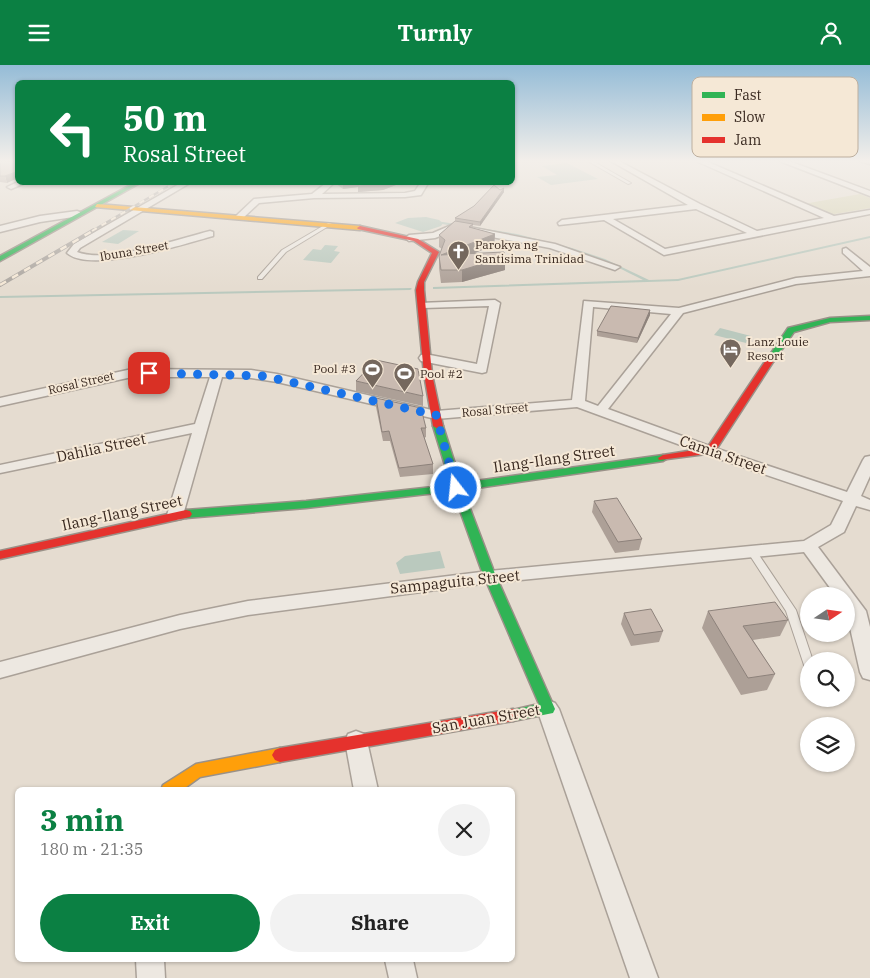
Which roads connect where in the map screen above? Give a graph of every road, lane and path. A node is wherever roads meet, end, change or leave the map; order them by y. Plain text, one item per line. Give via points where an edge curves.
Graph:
1 (103, 203) edge
2 (153, 203) edge
3 (255, 203) edge
4 (690, 203) edge
5 (794, 203) edge
6 (97, 206) junction
7 (696, 206) junction
8 (142, 209) junction
9 (870, 211) edge
10 (78, 214) junction
11 (240, 216) junction
12 (607, 219) junction
13 (832, 219) junction
14 (562, 223) dead end
15 (330, 224) junction
16 (0, 229) edge
17 (756, 234) junction
18 (210, 235) dead end
19 (409, 238) junction
20 (846, 251) dead end
21 (0, 259) edge
22 (615, 267) dead end
23 (870, 272) edge
24 (260, 278) dead end
25 (421, 295) junction
26 (679, 311) junction
27 (870, 318) edge
28 (424, 358) junction
29 (217, 374) junction
30 (0, 402) edge
31 (578, 403) junction
32 (601, 410) junction
33 (436, 415) junction
34 (201, 427) junction
35 (710, 451) junction
36 (870, 459) edge
37 (0, 469) edge
38 (456, 488) junction
39 (853, 500) junction
40 (870, 505) edge
41 (175, 515) junction
42 (808, 546) junction
43 (752, 551) junction
44 (0, 555) edge
45 (489, 577) junction
46 (839, 587) edge
47 (855, 608) edge
48 (805, 652) edge
49 (0, 671) edge
50 (870, 672) edge
51 (548, 709) junction
52 (356, 741) junction
53 (173, 787) edge
54 (365, 787) edge
55 (150, 962) edge
56 (399, 962) edge
57 (151, 978) edge
58 (403, 978) edge
59 (644, 978) edge

1 - 6 street
2 - 8 street, Ibuna Street
3 - 11 street
4 - 7 street
5 - 13 street
6 - 8 street
6 - 10 street
7 - 12 street
7 - 17 street
8 - 11 street
8 - 18 street, Ibuna Street via 77,246 72,253 101,258
9 - 13 street
10 - 16 street
10 - 21 street
11 - 15 street
12 - 14 street
12 - 17 street via 664,251
13 - 17 street
15 - 19 street
15 - 24 lane via 284,251
19 - 22 street via 435,235 454,227 552,246
19 - 25 street via 432,247 436,252
20 - 23 street
23 - 26 street via 796,281
25 - 28 street, San Juan Street
25 - 28 street via 495,303 482,369
26 - 31 street via 588,303
26 - 32 street
27 - 35 street via 810,322 791,330
28 - 33 street, San Juan Street
29 - 30 street, Rosal Street via 132,373
29 - 33 street, Rosal Street via 277,378
29 - 34 street
31 - 32 street, Camia Street
31 - 33 street, Rosal Street
32 - 35 street, Camia Street
33 - 38 street, San Juan Street
34 - 37 street, Dahlia Street
34 - 41 street
35 - 38 street, Ilang-Ilang Street
35 - 39 street, Camia Street
36 - 39 street, Sampaguita Street
38 - 41 street, Ilang-Ilang Street via 262,510
38 - 45 street, San Juan Street
39 - 40 street, Camia Street
39 - 42 street, Sampaguita Street via 838,528
41 - 44 street, Ilang-Ilang Street
42 - 43 street, Sampaguita Street
42 - 46 street
43 - 45 street, Sampaguita Street
43 - 48 lane via 791,610
45 - 49 street, Sampaguita Street via 248,608 180,622
45 - 51 street, San Juan Street
47 - 50 street
51 - 52 street, San Juan Street
51 - 59 street
52 - 53 street, San Juan Street via 196,771
52 - 54 street
55 - 57 street
56 - 58 street

